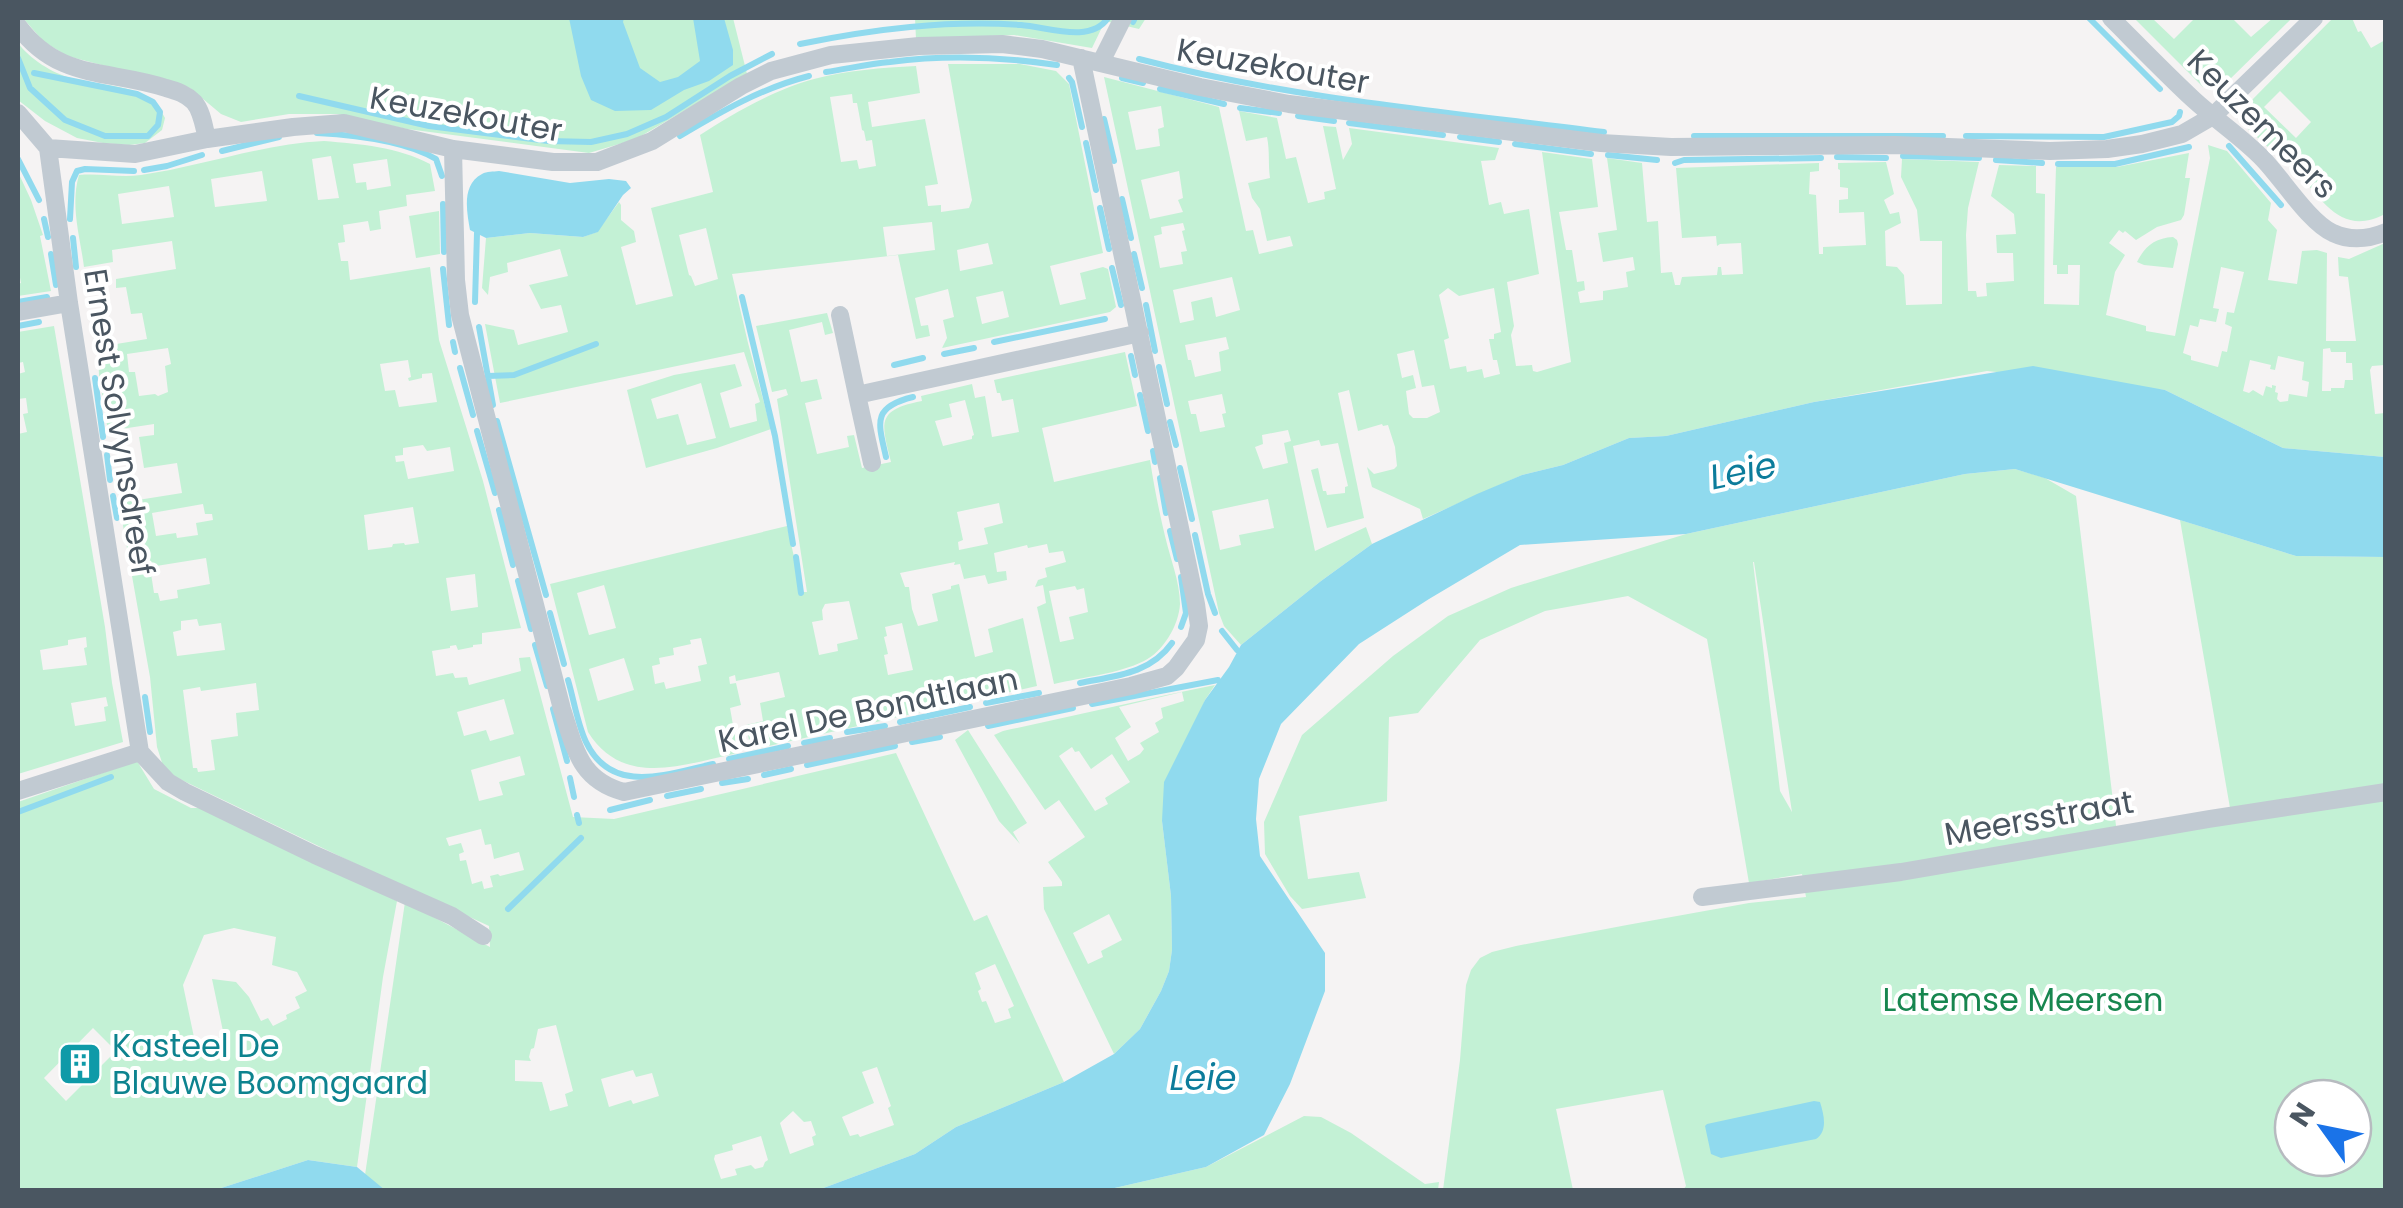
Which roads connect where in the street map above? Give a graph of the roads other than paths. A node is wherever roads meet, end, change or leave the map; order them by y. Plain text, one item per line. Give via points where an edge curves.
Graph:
1 (1123, 18) edge
2 (2111, 18) edge
3 (2314, 18) edge
4 (18, 26) edge
5 (1081, 58) junction
6 (1101, 62) junction
7 (18, 113) edge
8 (2213, 116) junction
9 (207, 139) junction
10 (48, 148) junction
11 (453, 149) junction
12 (2386, 232) edge
13 (69, 303) junction
14 (18, 312) edge
15 (840, 315) dead end
16 (1140, 333) junction
17 (857, 395) junction
18 (872, 463) dead end
19 (140, 752) junction
20 (18, 790) edge
21 (2386, 792) edge
22 (1702, 897) dead end
23 (484, 936) dead end

1 - 6 street
2 - 8 street, Keuzemeers
3 - 8 street, Keuzekouter
4 - 9 street via 55,61 185,94 198,106
5 - 6 street, Keuzekouter
5 - 11 street, Keuzekouter via 1002,44 832,55 771,72 652,140 597,162
5 - 16 street, Karel De Bondtlaan
6 - 8 street, Keuzekouter via 1289,104 1671,147 2108,149 2182,134
7 - 10 street
8 - 12 street, Keuzemeers via 2331,233 2364,238
9 - 10 street, Keuzekouter via 135,154
9 - 11 street, Keuzekouter via 344,123
10 - 13 street, Ernest Solvynsdreef
11 - 16 street, Karel De Bondtlaan via 460,315 572,741 586,772 608,788 624,792 1168,676 1199,626
13 - 14 street
13 - 19 street, Ernest Solvynsdreef
15 - 17 street
16 - 17 street
17 - 18 street
19 - 20 street
19 - 23 street via 168,782 196,798
21 - 22 street, Meersstraat via 1901,872

